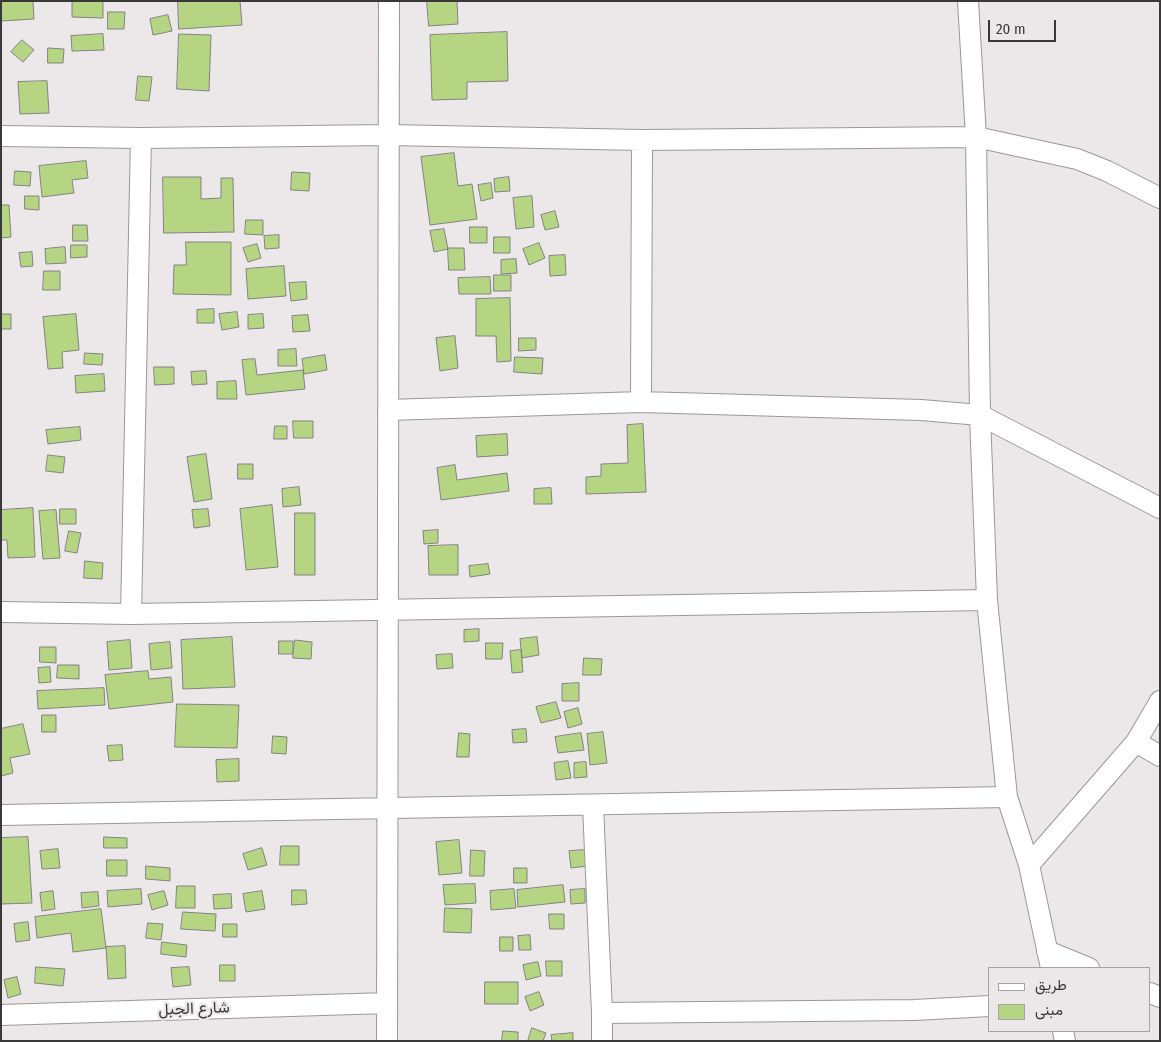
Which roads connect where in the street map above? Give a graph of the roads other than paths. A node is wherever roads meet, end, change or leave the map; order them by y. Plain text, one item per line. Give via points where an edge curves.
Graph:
1 (389, 1) edge
2 (968, 1) edge
3 (388, 135) junction
4 (1, 136) edge
5 (976, 137) junction
6 (141, 138) junction
7 (642, 140) junction
8 (1160, 198) edge
9 (641, 402) junction
10 (388, 410) junction
11 (980, 415) junction
12 (1160, 508) edge
13 (987, 600) junction
14 (388, 611) junction
15 (1, 612) edge
16 (131, 614) junction
17 (1160, 701) edge
18 (1136, 742) junction
19 (1160, 756) edge
20 (1007, 796) junction
21 (593, 805) junction
22 (388, 807) junction
23 (1, 814) edge
24 (1029, 865) junction
25 (1049, 960) edge
26 (1084, 967) edge
27 (387, 1003) junction
28 (988, 1006) edge
29 (602, 1014) junction
30 (1, 1015) edge
31 (387, 1041) edge
32 (602, 1041) edge

1 - 3 street
2 - 5 street
3 - 6 street
3 - 7 street
3 - 10 street
4 - 6 street
5 - 7 street
5 - 8 street via 1077,159
5 - 11 street
6 - 16 street
7 - 9 street
9 - 10 street
9 - 11 street via 921,410
10 - 14 street
11 - 12 street
11 - 13 street
13 - 14 street
13 - 20 street
14 - 16 street
14 - 22 street
15 - 16 street
17 - 18 street
18 - 19 street
18 - 24 street
20 - 21 street
20 - 24 street
21 - 22 street
21 - 29 street
22 - 23 street
22 - 27 street
24 - 25 street
25 - 26 street
27 - 30 street, شارع الجبل
27 - 31 street
28 - 29 street
29 - 32 street

